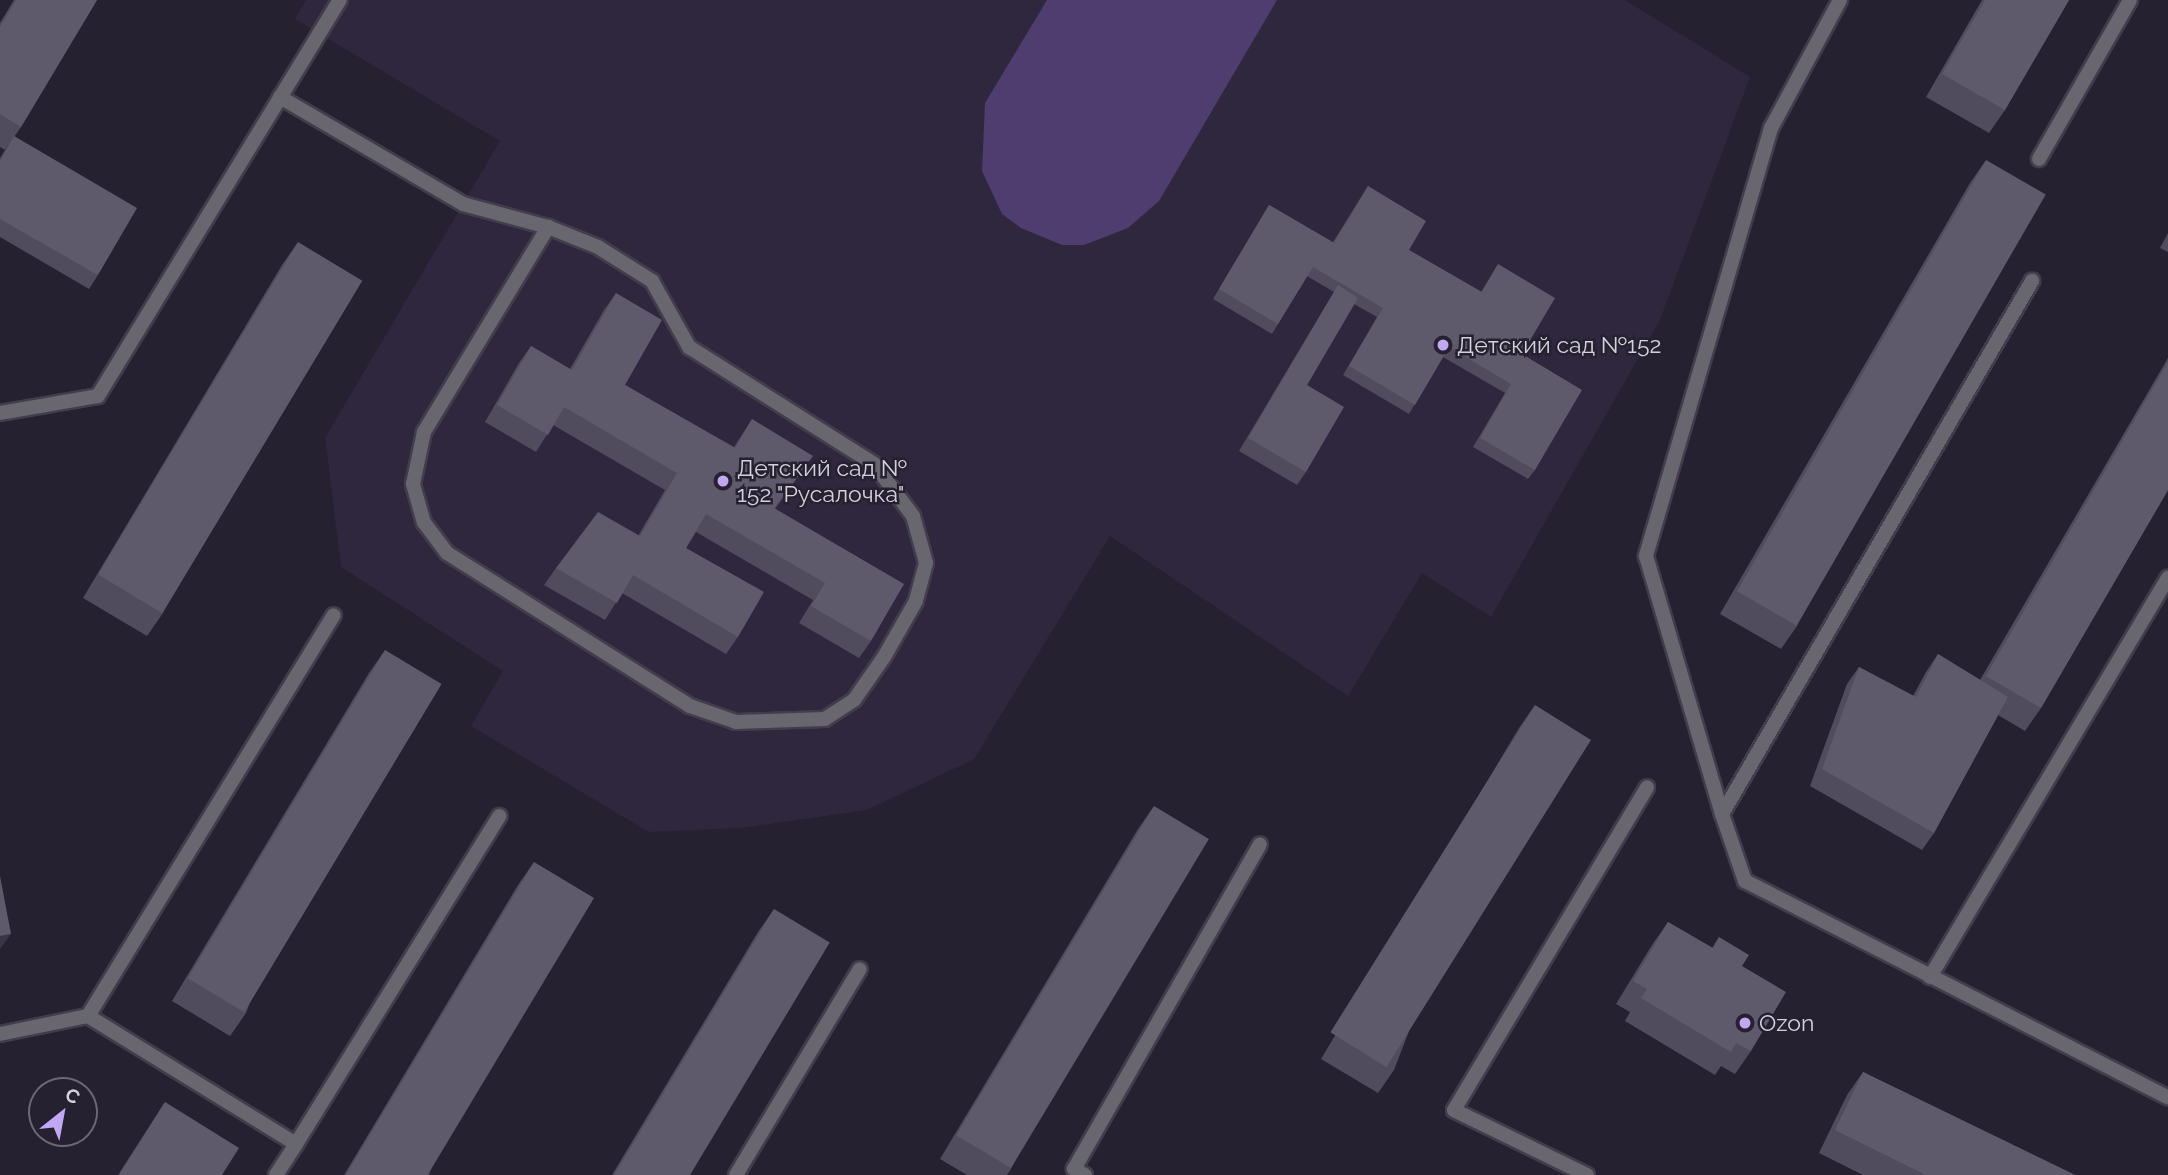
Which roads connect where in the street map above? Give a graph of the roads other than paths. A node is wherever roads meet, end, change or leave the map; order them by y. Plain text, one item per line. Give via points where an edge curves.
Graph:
1 (340, 0) edge
2 (1840, 0) edge
3 (2130, 0) edge
4 (280, 97) junction
5 (2039, 159) dead end
6 (548, 227) junction
7 (2032, 281) dead end
8 (0, 413) edge
9 (2168, 577) edge
10 (334, 615) dead end
11 (1647, 787) dead end
12 (1722, 814) junction
13 (499, 816) dead end
14 (1260, 844) dead end
15 (860, 969) dead end
16 (1930, 977) junction
17 (88, 1016) junction
18 (0, 1034) edge
19 (2168, 1097) edge
20 (296, 1144) junction
21 (276, 1175) edge
22 (736, 1175) edge
23 (1085, 1175) edge
24 (1587, 1175) edge

1 - 4 lane
2 - 12 lane via 1771,128 1646,556
3 - 5 lane
4 - 6 lane via 463,204
4 - 8 lane via 98,396
6 - 6 lane via 598,247 652,281 689,347 874,464 913,516 926,563 916,601 854,699 825,719 736,722 690,706 447,553 424,523 413,484 424,432
7 - 12 lane
9 - 16 lane
10 - 17 lane
11 - 24 lane via 1454,1110
12 - 16 lane via 1745,881
13 - 20 lane
14 - 23 lane via 1074,1169
15 - 22 lane
16 - 19 lane
17 - 18 lane
17 - 20 lane
20 - 21 lane

